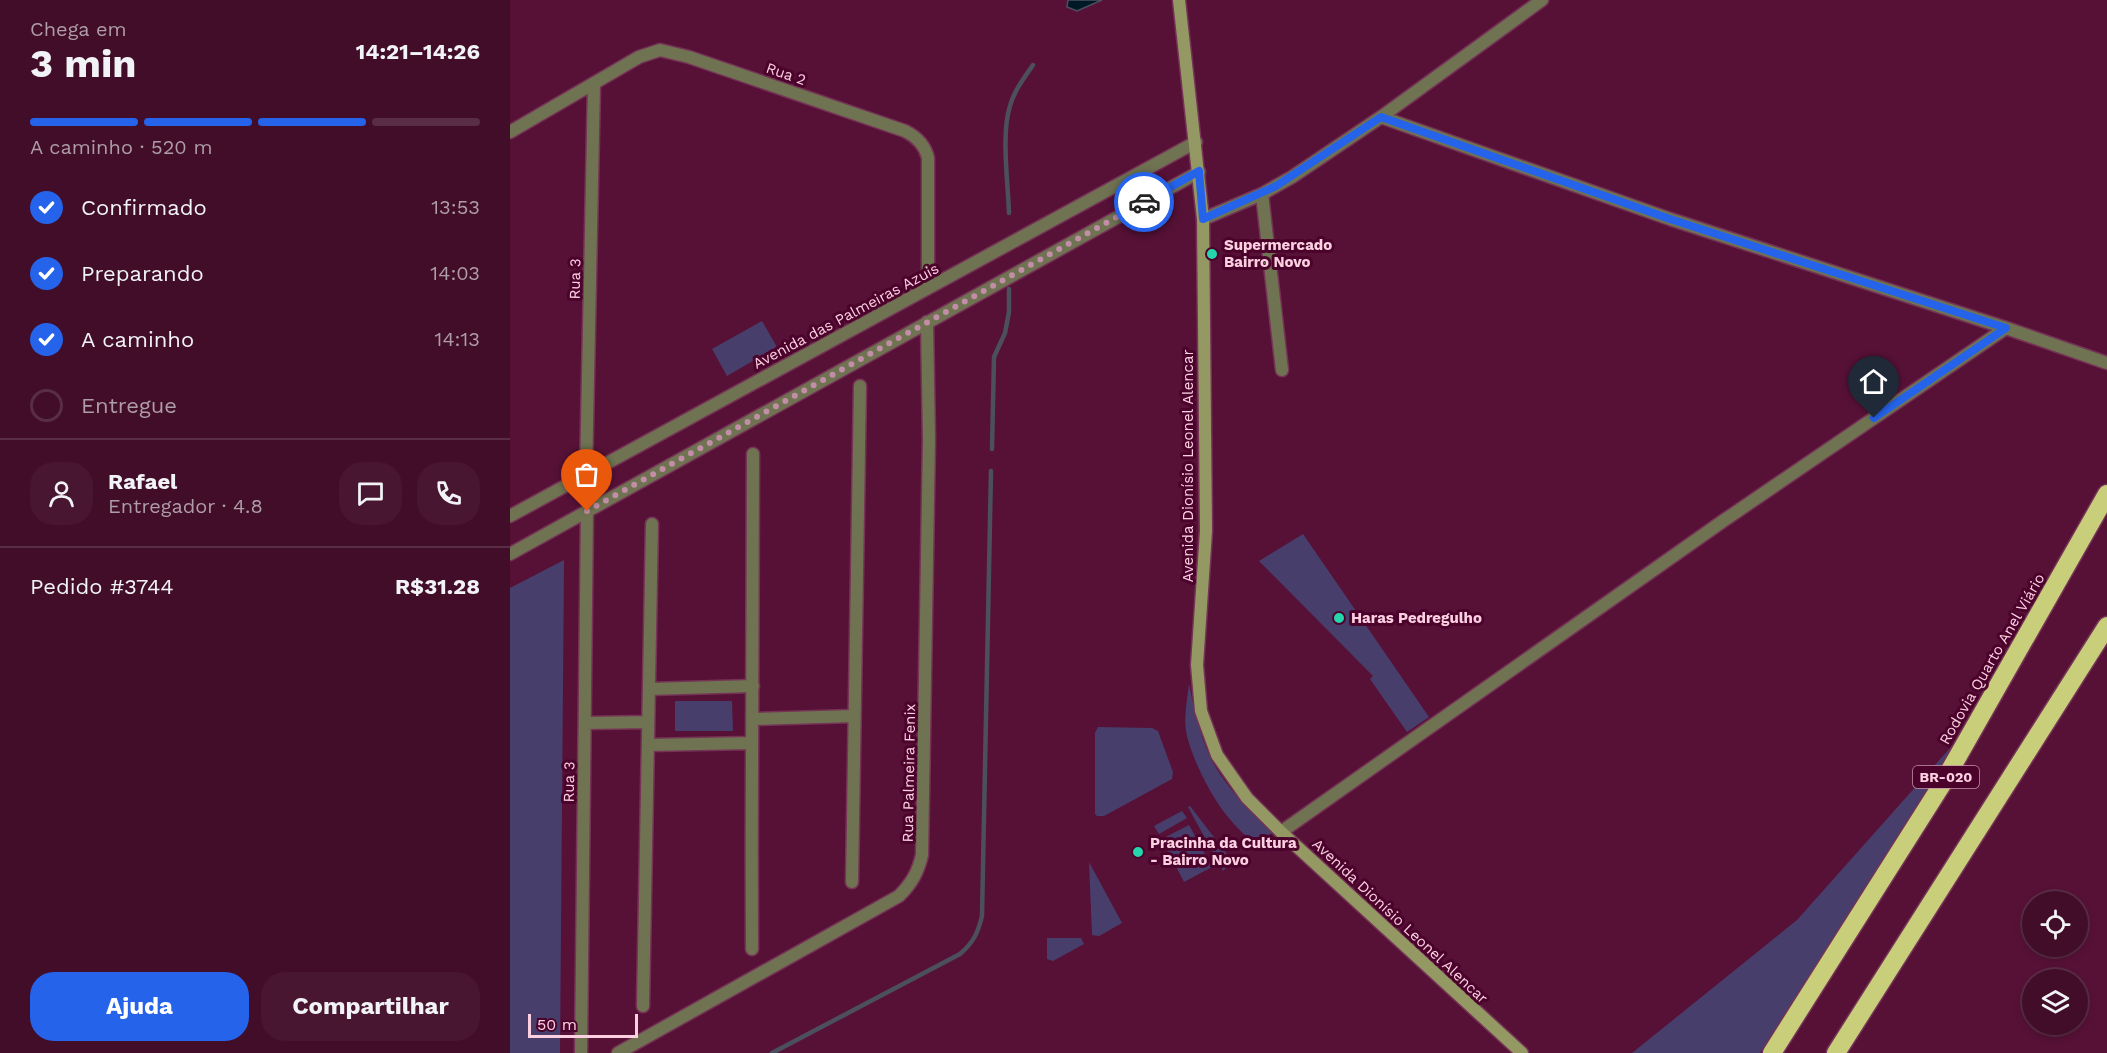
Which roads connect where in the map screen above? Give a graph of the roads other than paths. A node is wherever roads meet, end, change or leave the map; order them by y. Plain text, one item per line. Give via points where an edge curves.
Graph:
1 (1179, 0) edge
2 (1542, 0) edge
3 (594, 85) junction
4 (1381, 117) junction
5 (510, 132) edge
6 (1196, 142) junction
7 (1199, 171) junction
8 (1262, 194) junction
9 (1203, 219) junction
10 (928, 288) junction
11 (927, 322) junction
12 (2006, 328) junction
13 (2107, 363) edge
14 (1282, 370) dead end
15 (860, 386) dead end
16 (753, 454) dead end
17 (586, 474) junction
18 (2107, 494) edge
19 (587, 511) junction
20 (510, 516) edge
21 (652, 524) dead end
22 (510, 554) edge
23 (2107, 626) edge
24 (753, 686) junction
25 (649, 689) junction
26 (854, 716) junction
27 (752, 718) junction
28 (648, 722) junction
29 (585, 723) junction
30 (750, 743) junction
31 (648, 745) junction
32 (1281, 832) junction
33 (852, 882) dead end
34 (752, 949) dead end
35 (643, 1006) dead end
36 (581, 1053) edge
37 (618, 1053) edge
38 (1522, 1053) edge
39 (1772, 1053) edge
40 (1836, 1053) edge

1 - 6 street, Avenida Dionísio Leonel Alencar
2 - 4 street
3 - 5 street, Rua 2
3 - 10 street, Rua 2 via 639,57 660,50 905,130 924,147 928,159
3 - 17 street, Rua 3
4 - 8 street
4 - 12 street via 1670,219
6 - 7 street, Avenida Dionísio Leonel Alencar
6 - 10 street, Avenida das Palmeiras Azuis
7 - 9 street, Avenida Dionísio Leonel Alencar
7 - 11 street
8 - 9 street
8 - 14 street
9 - 32 street, Avenida Dionísio Leonel Alencar via 1206,531 1197,665 1201,711 1216,755 1247,798
10 - 17 street, Avenida das Palmeiras Azuis
11 - 19 street
11 - 37 street, Rua Palmeira Fenix via 929,451 923,843 919,868 899,896
12 - 13 street
12 - 32 street via 1723,521
15 - 26 street
16 - 24 street
17 - 20 street, Avenida das Palmeiras Azuis
18 - 39 highway, Rodovia Quarto Anel Viário / BR-020 via 1941,786
19 - 22 street
19 - 29 street, Rua 3
21 - 25 street
23 - 40 highway, BR-020
24 - 25 street
24 - 27 street
25 - 28 street
26 - 27 street
26 - 33 street
27 - 30 street
28 - 29 street
28 - 31 street
29 - 36 street, Rua 3
30 - 31 street
30 - 34 street
31 - 35 street
32 - 38 street, Avenida Dionísio Leonel Alencar

